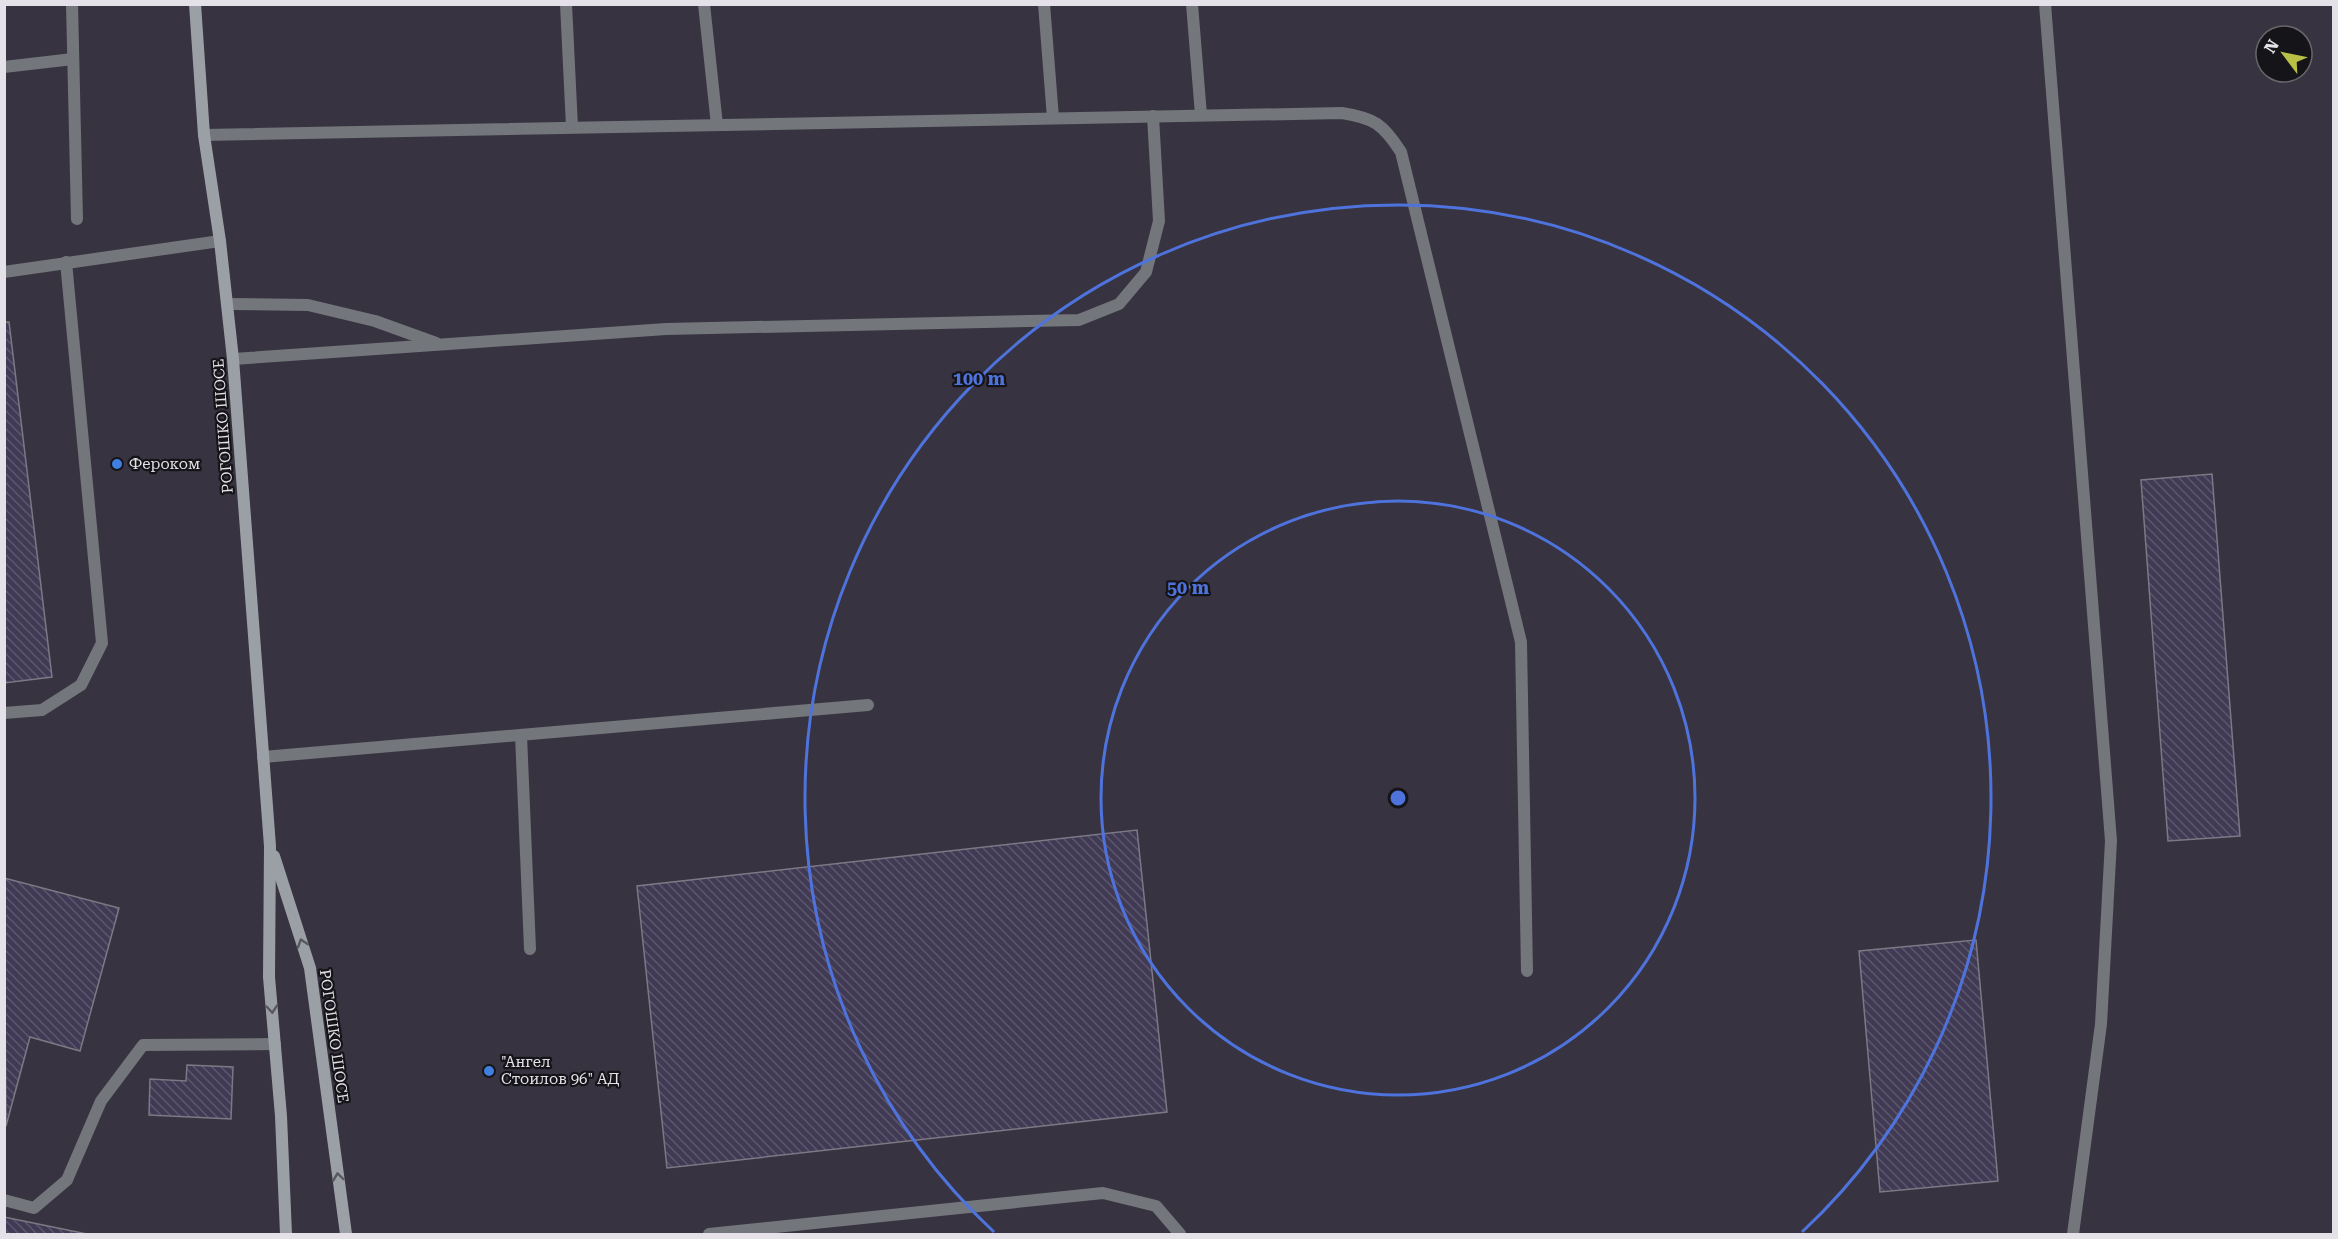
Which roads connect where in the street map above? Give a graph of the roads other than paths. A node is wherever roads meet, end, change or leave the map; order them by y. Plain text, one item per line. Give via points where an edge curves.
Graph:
1 (72, 4) edge
2 (195, 4) edge
3 (566, 4) edge
4 (704, 4) edge
5 (1044, 4) edge
6 (1192, 4) edge
7 (2044, 4) edge
8 (73, 59) junction
9 (4, 67) edge
10 (1201, 115) junction
11 (1154, 117) junction
12 (1053, 118) junction
13 (717, 125) junction
14 (572, 128) junction
15 (204, 135) junction
16 (76, 219) dead end
17 (220, 241) junction
18 (66, 262) junction
19 (4, 272) edge
20 (227, 304) junction
21 (440, 345) junction
22 (233, 359) junction
23 (868, 705) dead end
24 (4, 712) edge
25 (521, 735) junction
26 (263, 757) junction
27 (270, 846) junction
28 (530, 950) dead end
29 (1527, 970) dead end
30 (275, 1044) junction
31 (4, 1200) edge
32 (286, 1234) edge
33 (346, 1234) edge
34 (709, 1234) edge
35 (1180, 1234) edge
36 (2073, 1234) edge

1 - 8 lane
2 - 15 main road, РОГОШКО ШОСЕ
3 - 14 lane
4 - 13 lane
5 - 12 lane
6 - 10 lane
7 - 36 lane via 2111,841 2101,1024
8 - 9 lane
8 - 16 lane
10 - 11 lane
10 - 29 lane via 1342,112 1368,117 1388,131 1401,152 1521,642
11 - 12 lane
11 - 21 lane via 1159,221 1146,272 1119,304 1079,320 666,329
12 - 13 lane
13 - 14 lane
14 - 15 lane
15 - 17 main road, РОГОШКО ШОСЕ
17 - 18 lane
17 - 20 main road, РОГОШКО ШОСЕ
18 - 19 lane
18 - 24 lane via 102,643 81,685 42,710
20 - 21 lane via 308,305 375,321
20 - 22 main road, РОГОШКО ШОСЕ
21 - 22 lane
22 - 26 main road, РОГОШКО ШОСЕ
23 - 25 lane
25 - 26 lane
25 - 28 lane
26 - 27 main road, РОГОШКО ШОСЕ
27 -> 30 main road, РОГОШКО ШОСЕ via 269,977
33 -> 27 main road, РОГОШКО ШОСЕ via 310,968
30 - 31 lane via 143,1045 101,1101 67,1180 34,1208
30 - 32 main road, РОГОШКО ШОСЕ
34 - 35 lane via 1103,1193 1156,1206

